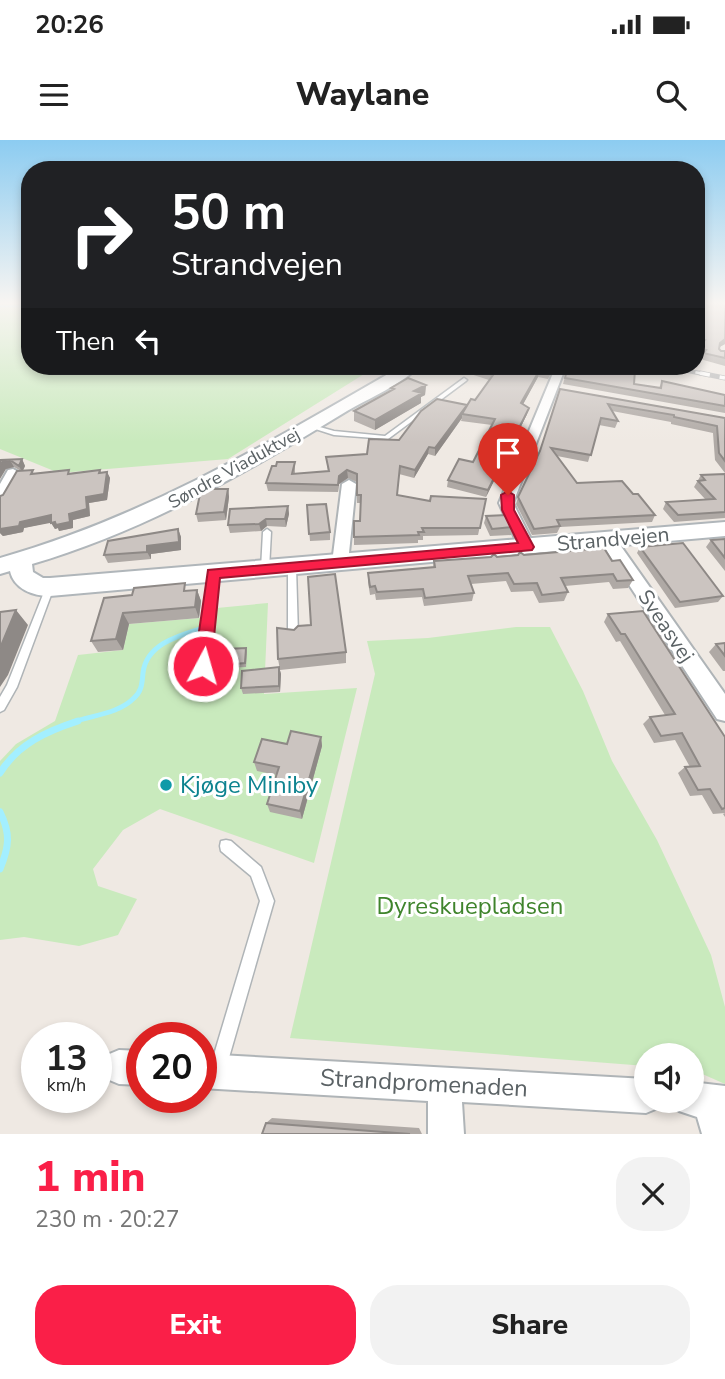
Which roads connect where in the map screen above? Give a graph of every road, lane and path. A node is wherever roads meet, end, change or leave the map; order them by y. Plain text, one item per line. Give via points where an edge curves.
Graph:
1 (397, 375) edge
2 (560, 375) edge
3 (464, 380) dead end
4 (309, 426) junction
5 (13, 473) edge
6 (349, 484) dead end
7 (0, 497) edge
8 (725, 529) edge
9 (267, 532) dead end
10 (607, 539) junction
11 (527, 547) junction
12 (47, 553) junction
13 (10, 563) edge
14 (340, 563) junction
15 (292, 567) junction
16 (265, 569) junction
17 (213, 573) junction
18 (83, 583) junction
19 (50, 587) junction
20 (293, 635) edge
21 (203, 666) dead end
22 (718, 690) edge
23 (0, 706) edge
24 (725, 712) edge
25 (226, 846) dead end
26 (217, 1048) edge
27 (217, 1071) edge
28 (445, 1085) junction
29 (634, 1095) edge
30 (708, 1101) edge
31 (446, 1134) edge
32 (720, 1134) edge

1 - 4 street, Søndre Viaduktvej
2 - 11 street via 558,389 506,503
3 - 4 lane via 386,438
4 - 12 street, Søndre Viaduktvej via 174,502
5 - 7 street
6 - 14 street
8 - 10 street, Strandvejen
9 - 16 lane
10 - 11 street, Strandvejen
10 - 22 street, Sveasvej
11 - 14 street, Strandvejen
12 - 13 street
12 - 18 street, Strandvejen via 55,575
13 - 19 street via 38,587
14 - 15 street, Strandvejen
15 - 16 street, Strandvejen
15 - 20 lane
16 - 17 street, Strandvejen
17 - 18 street, Strandvejen
17 - 21 lane
18 - 19 street, Strandvejen
19 - 23 lane via 12,687
22 - 24 street, Sveasvej
25 - 26 lane via 256,872 267,901
27 - 28 street, Strandpromenaden
28 - 29 street, Strandpromenaden
28 - 31 street
30 - 32 street

